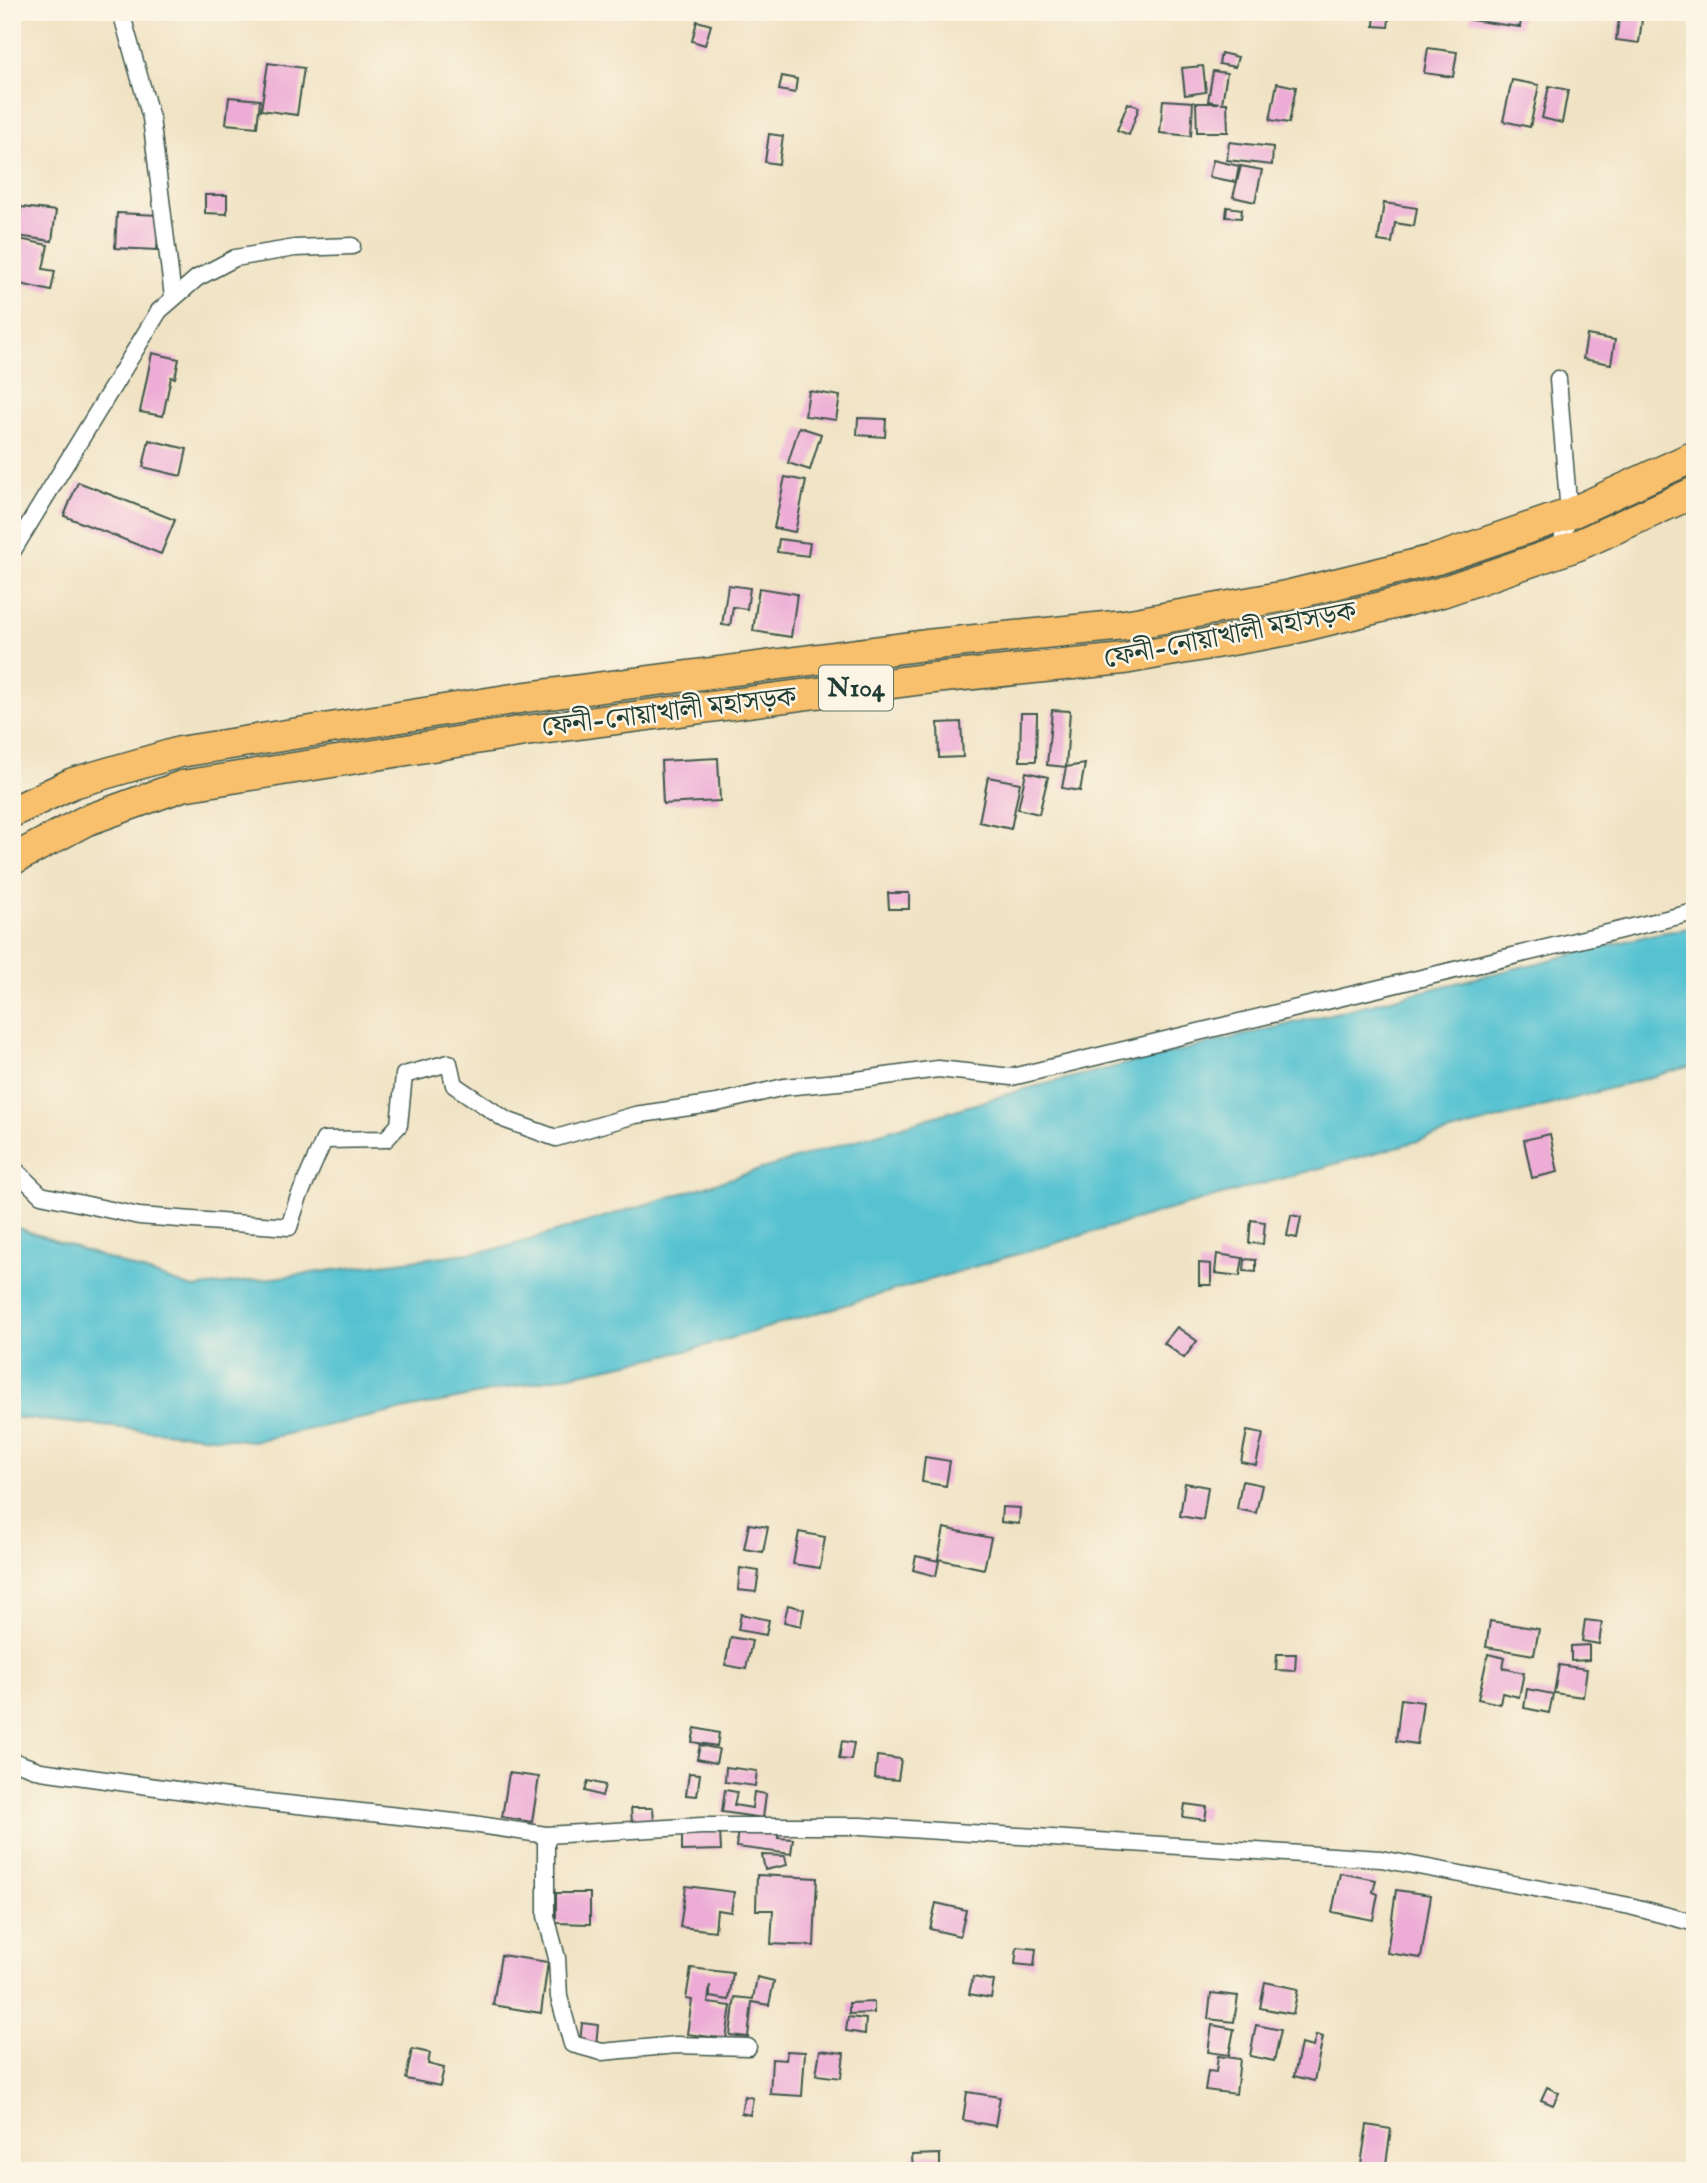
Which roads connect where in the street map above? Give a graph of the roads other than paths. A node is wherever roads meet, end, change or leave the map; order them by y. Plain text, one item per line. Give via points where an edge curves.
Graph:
1 (121, 12) edge
2 (352, 246) dead end
3 (173, 297) junction
4 (1558, 379) dead end
5 (1695, 456) edge
6 (1695, 492) edge
7 (1569, 514) junction
8 (12, 552) edge
9 (1559, 552) junction
10 (12, 812) edge
11 (12, 860) edge
12 (1695, 912) edge
13 (12, 1167) edge
14 (12, 1761) edge
15 (546, 1835) junction
16 (1695, 1923) edge
17 (748, 2048) dead end

1 - 3 street via 151,118
2 - 3 street via 295,248 235,258
3 - 8 street via 159,311
4 - 7 street
5 - 7 highway, ফেনী-নোয়াখালী মহাসড়ক / N104
6 - 9 highway, ফেনী-নোয়াখালী মহাসড়ক / N104
7 - 9 street
7 - 10 highway, ফেনী-নোয়াখালী মহাসড়ক / N104 via 1437,559 1286,596 1125,625 926,645 526,697 180,752 73,783
9 - 11 highway, ফেনী-নোয়াখালী মহাসড়ক / N104 via 1429,595 1288,631 1138,657 924,679 539,730 182,786 85,821
12 - 13 street via 1012,1077 938,1069 784,1087 635,1115 556,1138 506,1120 454,1085 449,1063 404,1075 399,1125 387,1139 324,1140 289,1227 139,1216 41,1195
14 - 15 street via 41,1771 242,1799
15 - 16 street via 702,1826 861,1826 1381,1859 1630,1906
15 - 17 street via 546,1916 572,2044 602,2052 676,2045

